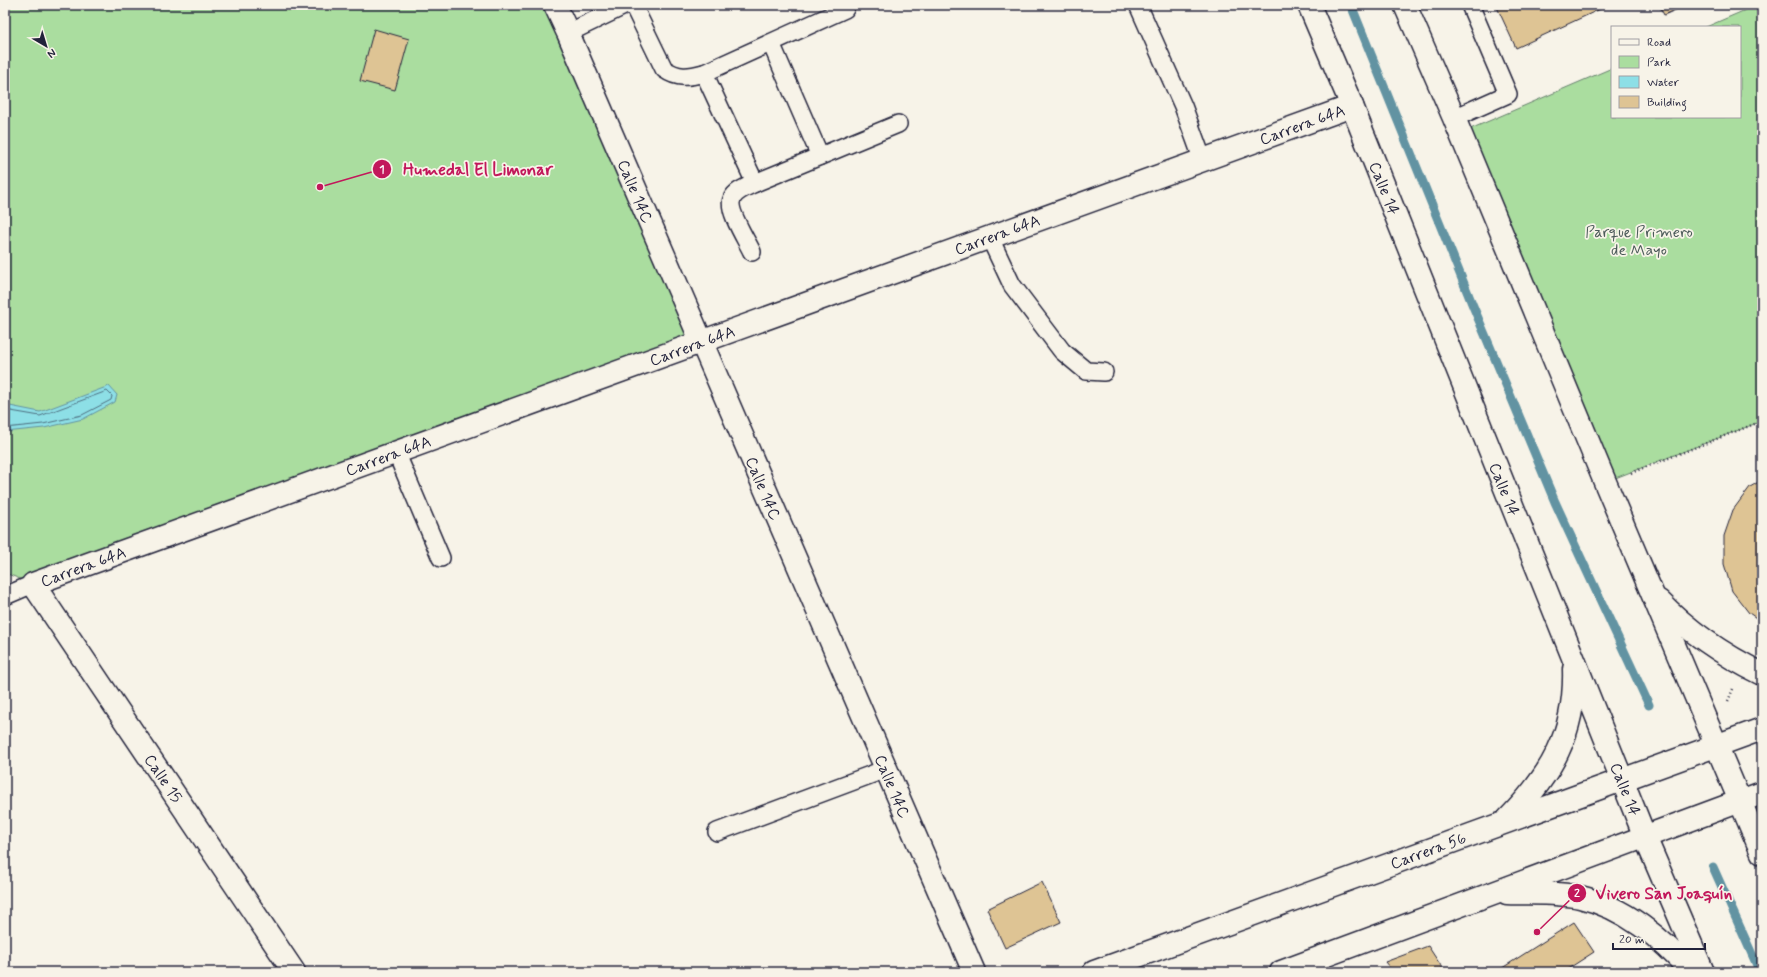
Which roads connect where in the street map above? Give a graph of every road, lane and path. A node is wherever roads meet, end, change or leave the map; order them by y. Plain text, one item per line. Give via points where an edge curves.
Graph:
1 (555, 5) edge
2 (626, 5) edge
3 (633, 5) edge
4 (1138, 5) edge
5 (1309, 5) edge
6 (1405, 5) edge
7 (1470, 5) edge
8 (845, 9) dead end
9 (568, 33) junction
10 (771, 43) junction
11 (704, 73) junction
12 (1352, 106) junction
13 (1454, 118) junction
14 (898, 124) dead end
15 (820, 156) junction
16 (1203, 161) junction
17 (755, 182) junction
18 (988, 236) junction
19 (752, 252) dead end
20 (701, 342) junction
21 (1104, 372) dead end
22 (1762, 421) edge
23 (396, 452) junction
24 (1605, 482) junction
25 (441, 558) dead end
26 (33, 584) junction
27 (1651, 593) junction
28 (5, 596) edge
29 (1573, 660) junction
30 (1762, 674) edge
31 (1762, 728) edge
32 (1716, 745) junction
33 (886, 769) junction
34 (1622, 780) junction
35 (1762, 793) edge
36 (1740, 802) junction
37 (1504, 823) junction
38 (717, 832) dead end
39 (1645, 837) junction
40 (1762, 853) edge
41 (1494, 893) junction
42 (294, 972) edge
43 (974, 972) edge
44 (1094, 972) edge
45 (1281, 972) edge
46 (1691, 972) edge
47 (1703, 972) edge

1 - 9 street, Calle 14C
2 - 9 lane
3 - 11 lane via 664,69 686,78
4 - 16 lane via 1183,106
5 - 12 street, Calle 14
6 - 13 street
7 - 13 lane via 1508,94
8 - 10 lane
9 - 20 street, Calle 14C
10 - 11 lane
10 - 15 lane
11 - 17 lane
12 - 16 street, Carrera 64A
12 - 29 street, Calle 14
13 - 24 street
14 - 15 lane
15 - 17 lane
16 - 18 street, Carrera 64A
17 - 19 lane via 735,195 731,203 732,212
18 - 20 street, Carrera 64A
18 - 21 lane via 1012,285 1062,351 1086,371
20 - 23 street, Carrera 64A
20 - 33 street, Calle 14C
22 - 24 path
23 - 25 lane
23 - 26 street, Carrera 64A
24 - 27 street
26 - 28 lane
26 - 42 street, Calle 15
27 - 30 street via 1671,614 1716,649
27 - 32 street
29 - 34 street, Calle 14
29 - 37 street via 1572,705 1558,751 1536,789
31 - 32 street, Carrera 56
32 - 34 street, Carrera 56
32 - 36 street
33 - 38 lane
33 - 43 street, Calle 14C
34 - 37 street, Carrera 56
34 - 39 street, Calle 14
35 - 36 street
36 - 39 street
36 - 40 street
37 - 44 street, Carrera 56
39 - 41 street
39 - 47 street, Calle 14
41 - 45 street
41 - 46 street via 1581,897 1611,908 1643,927 1671,949

